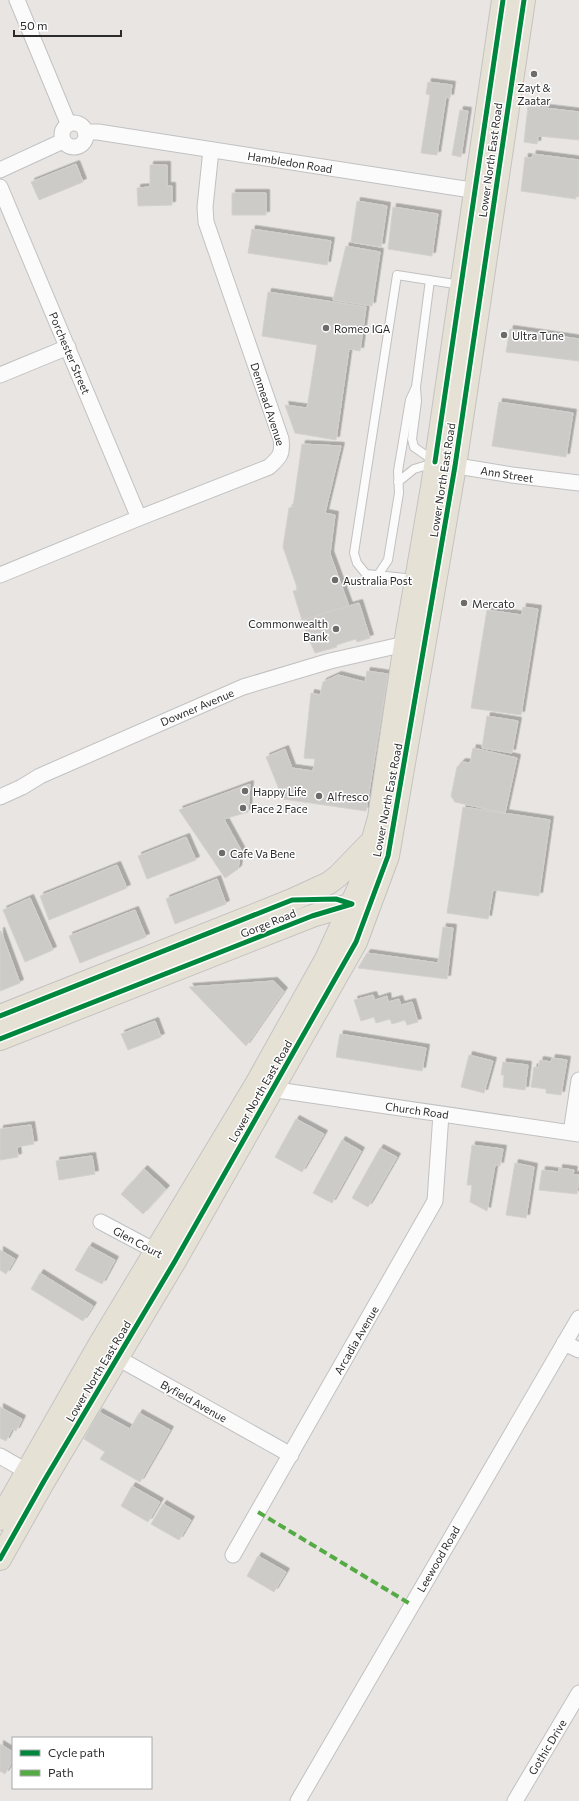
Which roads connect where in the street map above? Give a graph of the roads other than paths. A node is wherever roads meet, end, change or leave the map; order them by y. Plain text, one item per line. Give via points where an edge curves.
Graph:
1 (17, 0) edge
2 (503, 0) edge
3 (524, 0) edge
4 (68, 123) junction
5 (85, 132) junction
6 (63, 141) junction
7 (211, 150) junction
8 (0, 170) edge
9 (0, 187) edge
10 (485, 193) junction
11 (430, 280) junction
12 (462, 285) junction
13 (68, 348) junction
14 (0, 375) edge
15 (416, 387) junction
16 (445, 464) junction
17 (398, 482) junction
18 (579, 483) edge
19 (139, 518) junction
20 (0, 575) edge
21 (378, 575) junction
22 (416, 579) junction
23 (405, 644) junction
24 (0, 797) edge
25 (372, 842) junction
26 (292, 900) junction
27 (361, 907) junction
28 (0, 1016) edge
29 (0, 1039) edge
30 (579, 1080) edge
31 (263, 1087) junction
32 (441, 1114) junction
33 (575, 1134) edge
34 (101, 1222) dead end
35 (155, 1251) junction
36 (175, 1262) junction
37 (579, 1318) edge
38 (564, 1343) junction
39 (98, 1347) junction
40 (579, 1350) edge
41 (117, 1358) junction
42 (291, 1455) junction
43 (0, 1456) edge
44 (35, 1476) junction
45 (0, 1519) edge
46 (233, 1555) dead end
47 (0, 1559) edge
48 (579, 1693) edge
49 (298, 1801) edge
50 (515, 1801) edge

1 - 4 street
2 - 10 main road, Lower North East Road
3 - 10 main road, Lower North East Road
4 - 5 street via 81,124
4 - 6 street via 62,132
5 - 6 street via 86,138 80,145 74,147
5 - 7 street, Hambledon Road
6 - 8 street
7 - 10 street, Hambledon Road
7 - 19 street, Denmead Avenue via 205,207 206,222 281,439 282,451 270,467
9 - 13 street, Porchester Street
10 - 12 main road, Lower North East Road
10 - 16 main road, Lower North East Road
11 - 12 lane
11 - 15 lane
11 - 21 lane via 397,275 354,553 357,563 366,574
12 - 16 main road, Lower North East Road
13 - 14 street
13 - 19 street, Porchester Street
15 - 16 lane via 417,401 412,439 414,447
15 - 17 lane via 410,400
16 - 17 lane via 414,470
16 - 18 street, Ann Street
16 - 22 main road, Lower North East Road
16 - 27 main road, Lower North East Road via 396,817 388,856
17 - 21 lane via 388,560
19 - 20 street, Denmead Avenue
21 - 22 lane
22 - 23 main road, Lower North East Road
23 - 24 street, Downer Avenue via 330,661 243,687 40,776
23 - 25 main road, Lower North East Road via 379,818
25 - 26 main road, Gorge Road via 338,876
25 - 27 main road, Lower North East Road via 359,887
26 - 27 main road, Gorge Road via 336,899
26 - 28 main road, Gorge Road
27 - 29 main road, Gorge Road via 312,916
27 - 31 main road, Lower North East Road via 356,942
30 - 33 street
31 - 32 street, Church Road
31 - 35 main road, Lower North East Road
31 - 36 main road, Lower North East Road
32 - 33 street, Church Road
32 - 42 street, Arcadia Avenue via 435,1201
34 - 35 street, Glen Court
35 - 36 street, Glen Court
35 - 39 main road, Lower North East Road
36 - 41 main road, Lower North East Road
37 - 38 street, Leewood Road
38 - 40 street
38 - 49 street, Leewood Road
39 - 41 street, Byfield Avenue
39 - 44 main road, Lower North East Road
41 - 42 street, Byfield Avenue
41 - 44 main road, Lower North East Road
42 - 46 street, Arcadia Avenue
43 - 44 street
44 - 45 main road, Lower North East Road
44 - 47 main road, Lower North East Road
48 - 50 street, Gothic Drive

